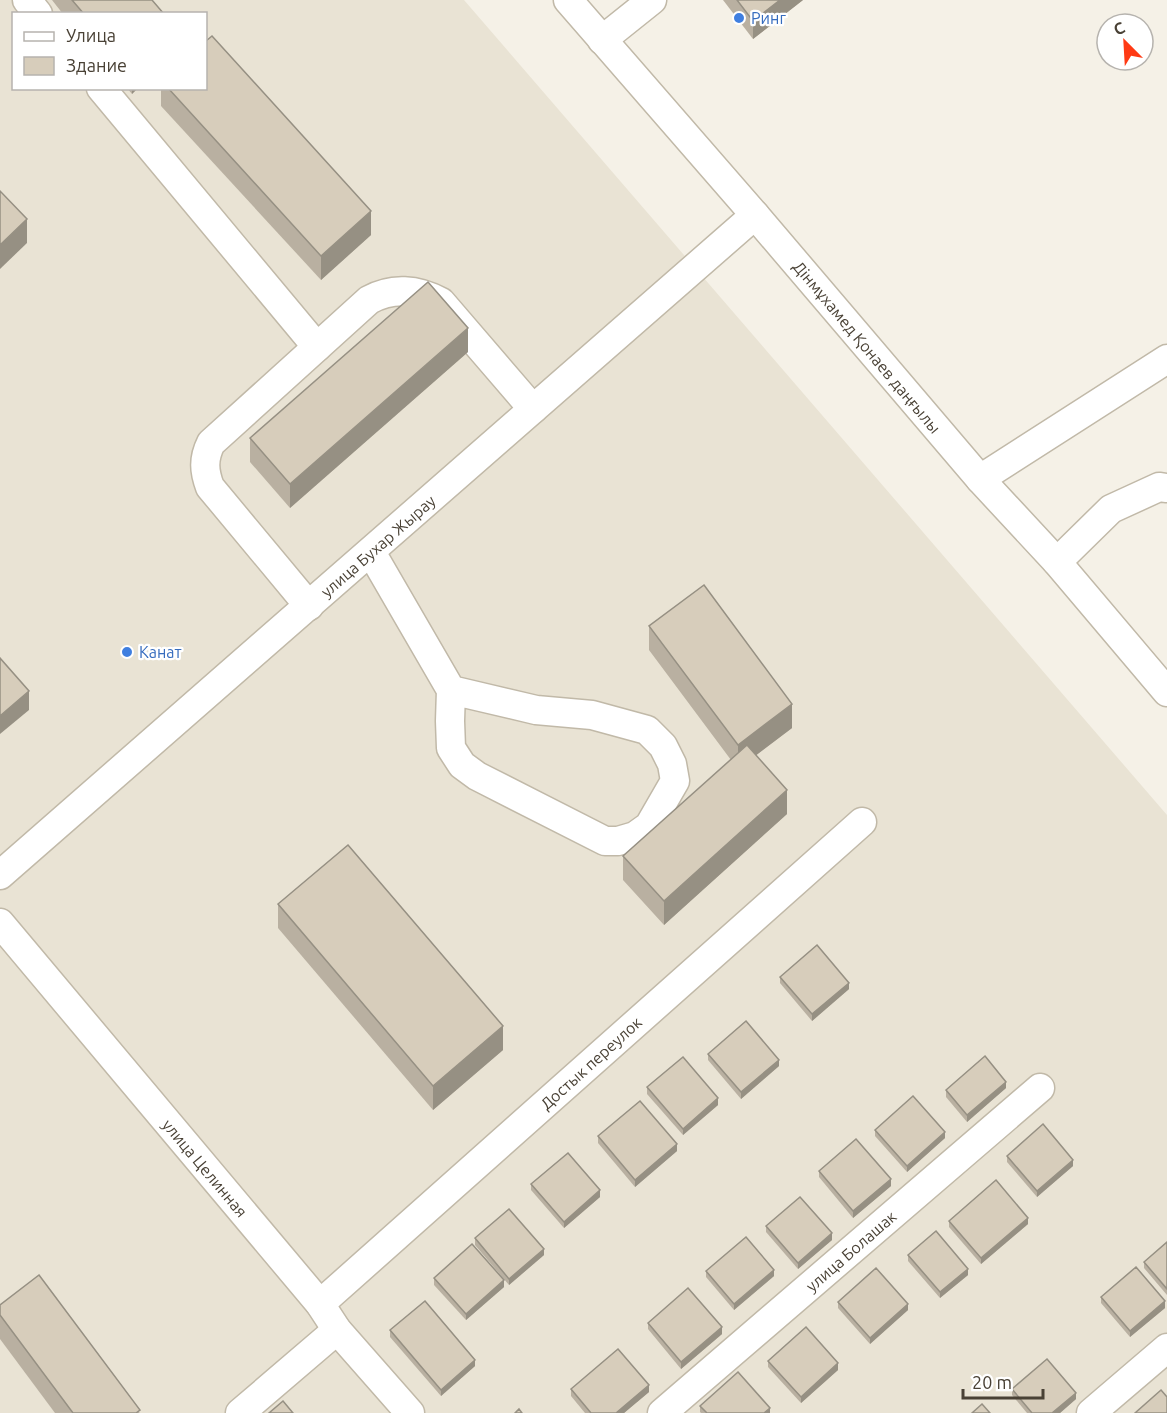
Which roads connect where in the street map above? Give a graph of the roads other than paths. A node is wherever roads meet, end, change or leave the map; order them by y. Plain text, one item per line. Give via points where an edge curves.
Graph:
1 (27, 0) edge
2 (568, 0) edge
3 (652, 0) edge
4 (36, 12) edge
5 (602, 40) junction
6 (103, 90) edge
7 (755, 215) junction
8 (317, 347) junction
9 (1167, 359) edge
10 (534, 409) junction
11 (980, 479) junction
12 (1167, 488) edge
13 (371, 552) junction
14 (1057, 562) junction
15 (309, 606) junction
16 (451, 690) junction
17 (1167, 692) edge
18 (862, 822) dead end
19 (0, 874) edge
20 (0, 923) edge
21 (1040, 1088) dead end
22 (320, 1304) junction
23 (337, 1330) junction
24 (1167, 1348) edge
25 (240, 1413) edge
26 (410, 1413) edge
27 (662, 1413) edge
28 (1091, 1413) edge

1 - 4 street
2 - 5 street, Дінмұхамед Қонаев даңғылы
3 - 5 street
5 - 7 street, Дінмұхамед Қонаев даңғылы
6 - 8 street
7 - 10 street, улица Бухар Жырау
7 - 11 street, Дінмұхамед Қонаев даңғылы
8 - 10 street via 381,293 411,291 428,295 441,302
8 - 15 street via 211,443 204,464 210,487
9 - 11 street
10 - 13 street, улица Бухар Жырау
11 - 14 street, Дінмұхамед Қонаев даңғылы
12 - 14 street via 1112,509
13 - 15 street, улица Бухар Жырау
13 - 16 street
14 - 17 street, Дінмұхамед Қонаев даңғылы
15 - 19 street, улица Бухар Жырау
16 - 16 street via 451,748 462,765 605,842 635,836 650,826 675,782 663,746 648,730 592,715 536,710
18 - 22 street, Достык переулок
20 - 22 street, улица Целинная
21 - 27 street, улица Болашак
22 - 23 street, улица Целинная
23 - 25 street
23 - 26 street, улица Целинная
24 - 28 street

